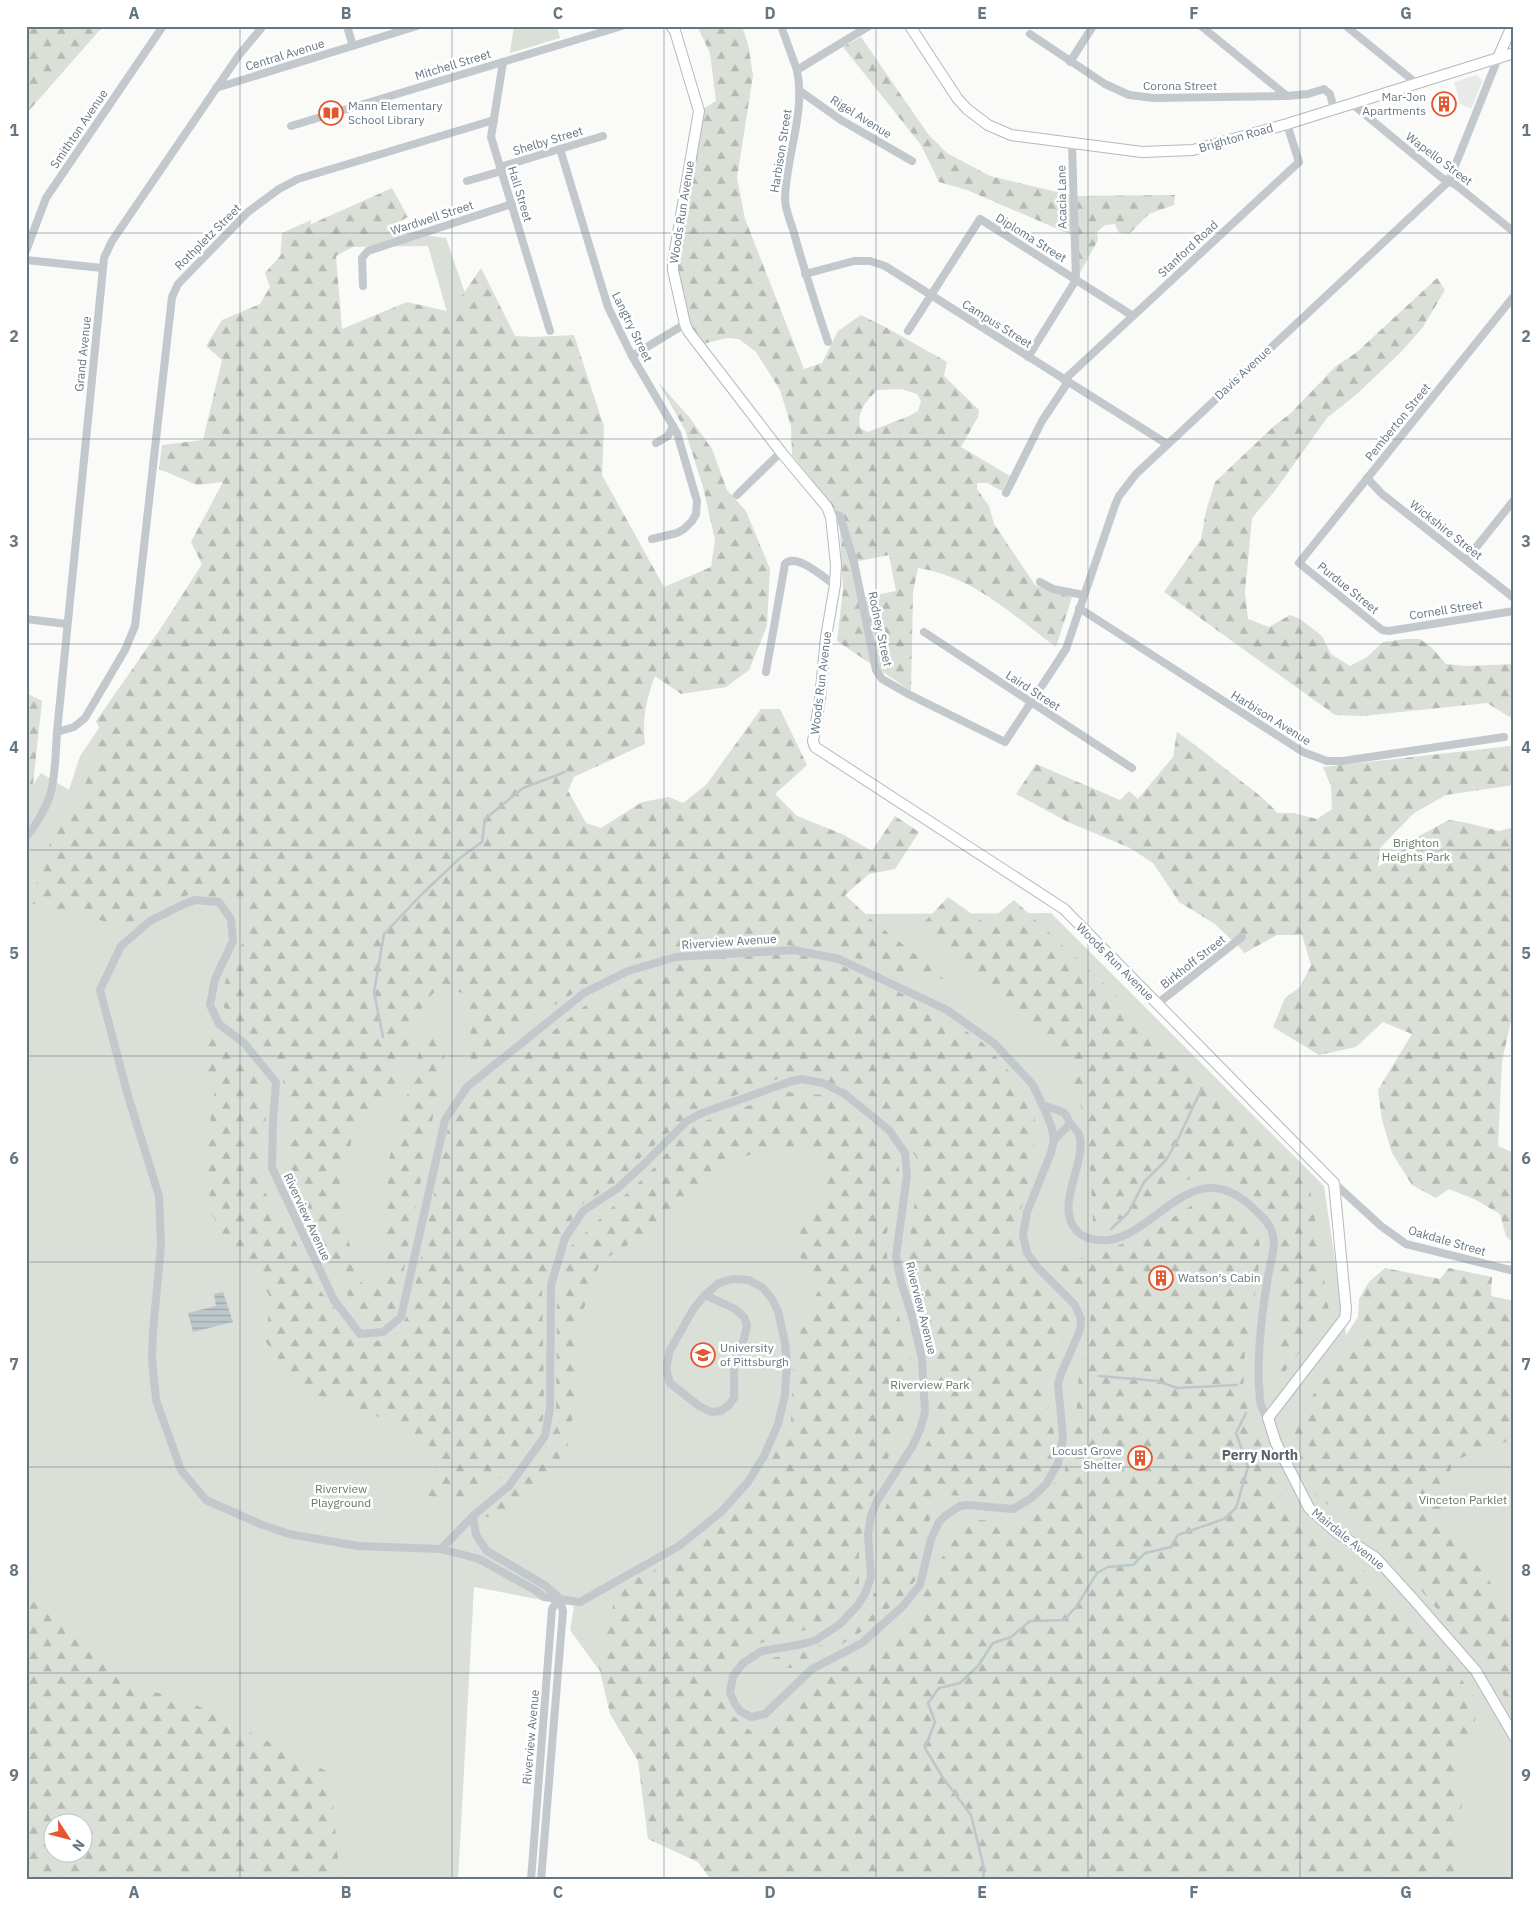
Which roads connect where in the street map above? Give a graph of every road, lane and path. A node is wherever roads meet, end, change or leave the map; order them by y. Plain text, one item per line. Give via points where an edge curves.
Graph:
1 (163, 26) edge
2 (262, 26) edge
3 (347, 26) edge
4 (417, 26) edge
5 (622, 26) edge
6 (672, 26) edge
7 (781, 26) edge
8 (869, 26) edge
9 (910, 26) edge
10 (1093, 26) edge
11 (1201, 26) edge
12 (1346, 26) edge
13 (1512, 26) edge
14 (1030, 34) dead end
15 (353, 46) junction
16 (1514, 53) edge
17 (1498, 58) junction
18 (503, 62) junction
19 (1070, 62) junction
20 (797, 70) junction
21 (1416, 83) junction
22 (216, 88) junction
23 (800, 91) junction
24 (1287, 96) junction
25 (1351, 103) junction
26 (1334, 109) junction
27 (494, 120) junction
28 (1287, 124) junction
29 (290, 126) dead end
30 (603, 136) dead end
31 (1072, 144) junction
32 (560, 149) junction
33 (912, 161) dead end
34 (501, 169) junction
35 (467, 181) dead end
36 (1449, 182) junction
37 (512, 204) junction
38 (1514, 232) edge
39 (26, 251) edge
40 (26, 260) edge
41 (102, 268) junction
42 (805, 274) junction
43 (1076, 280) junction
44 (363, 286) dead end
45 (931, 296) junction
46 (1514, 296) edge
47 (1133, 316) junction
48 (685, 324) junction
49 (550, 331) dead end
50 (908, 332) dead end
51 (828, 342) dead end
52 (632, 356) junction
53 (1028, 357) junction
54 (1066, 381) junction
55 (673, 426) junction
56 (656, 443) dead end
57 (1167, 444) junction
58 (781, 452) junction
59 (1367, 478) junction
60 (1006, 494) dead end
61 (737, 495) dead end
62 (1514, 500) edge
63 (830, 513) junction
64 (652, 539) dead end
65 (1466, 560) junction
66 (1299, 563) joint
67 (1040, 582) dead end
68 (835, 585) junction
69 (1084, 595) junction
70 (1514, 598) edge
71 (1080, 608) junction
72 (1514, 611) edge
73 (26, 620) edge
74 (67, 624) junction
75 (1382, 630) joint
76 (924, 632) dead end
77 (766, 672) dead end
78 (1031, 703) junction
79 (57, 732) junction
80 (1504, 737) dead end
81 (1005, 742) joint
82 (1132, 768) dead end
83 (26, 837) edge
84 (1242, 937) dead end
85 (1157, 1004) junction
86 (1043, 1105) junction
87 (1070, 1124) junction
88 (1054, 1140) junction
89 (1334, 1184) junction
90 (1514, 1271) edge
91 (705, 1295) junction
92 (1268, 1418) junction
93 (473, 1516) junction
94 (442, 1549) junction
95 (558, 1598) junction
96 (1514, 1736) edge
97 (531, 1880) edge
98 (541, 1880) edge

1 - 39 street, Smithton Avenue via 46,198
2 - 22 street, Grand Avenue
3 - 15 street
4 - 15 street, Central Avenue
5 - 18 street, Mitchell Street
6 - 48 street, Woods Run Avenue via 698,111 673,262
7 - 20 street
8 - 20 street
9 - 31 street, Brighton Road via 957,98 988,125 1011,135
10 - 19 street
11 - 24 street
12 - 21 street
13 - 17 street, Davis Avenue
14 - 19 street, Corona Street
15 - 22 street, Central Avenue
16 - 17 street, Brighton Road
17 - 21 street, Brighton Road
17 - 36 street, Davis Avenue
18 - 27 street, Hall Street
18 - 29 street, Mitchell Street
19 - 24 street, Corona Street via 1121,92 1139,97
20 - 23 street, Harbison Street
21 - 25 street, Brighton Road
22 - 41 street, Grand Avenue via 112,241
23 - 33 street, Rigel Avenue via 841,120
23 - 42 street, Harbison Street via 785,201
24 - 26 street, Corona Street via 1324,89 1330,94
25 - 26 street, Brighton Road
25 - 36 street, Wapello Street
26 - 28 street, Brighton Road
27 - 34 street, Hall Street via 491,137
27 - 79 street, Rothpletz Street via 288,183 248,212 182,278 172,297 135,626 126,650 85,718 74,727
28 - 31 street, Brighton Road via 1193,150 1142,152
28 - 47 street, Stanford Road via 1299,162
30 - 32 street, Shelby Street
31 - 43 street, Acacia Lane
32 - 34 street, Shelby Street
32 - 52 street, Langtry Street via 608,307
34 - 35 street, Shelby Street
34 - 37 street, Hall Street
36 - 38 street, Wapello Street
36 - 57 street, Davis Avenue
37 - 44 street, Wardwell Street via 368,251 362,258
37 - 49 street, Hall Street
40 - 41 street
41 - 74 street, Grand Avenue
42 - 45 street, Campus Street via 870,260
42 - 51 street, Harbison Street
43 - 45 street, Diploma Street via 980,219
43 - 47 street, Diploma Street
43 - 53 street
45 - 50 street, Diploma Street
45 - 53 street, Campus Street
46 - 59 street, Pemberton Street
47 - 54 street, Stanford Road
48 - 52 street
48 - 58 street, Woods Run Avenue
52 - 55 street, Langtry Street
53 - 54 street, Campus Street
54 - 57 street, Campus Street
54 - 60 street, Stanford Road
55 - 56 street via 668,436
55 - 64 street, Langtry Street via 698,509 684,529
57 - 69 street, Davis Avenue via 1119,496
58 - 61 street
58 - 63 street, Woods Run Avenue
59 - 65 street, Wickshire Street via 1382,494
59 - 66 street, Pemberton Street
62 - 65 street
63 - 68 street, Woods Run Avenue
63 - 81 street, Rodney Street via 840,516 850,548 876,670 880,676 910,695
65 - 70 street, Wickshire Street
66 - 75 street, Purdue Street
67 - 69 street via 1054,589
68 - 77 street via 802,563 794,560 785,564
68 - 85 street, Woods Run Avenue via 826,637 815,747 1057,904
69 - 71 street, Davis Avenue
71 - 78 street, Davis Avenue via 1064,653
71 - 80 street, Harbison Avenue via 1303,752 1320,759 1343,761
72 - 75 street, Cornell Street
73 - 74 street
74 - 79 street, Grand Avenue
76 - 78 street, Laird Street
78 - 81 street, Davis Avenue
78 - 82 street, Laird Street
79 - 83 street, Grand Avenue via 52,793 39,822
84 - 85 street, Birkhoff Street
85 - 89 street, Woods Run Avenue
86 - 87 street via 1064,1113
86 - 88 street, Riverview Avenue
86 - 94 street, Riverview Avenue via 1033,1085 995,1044 947,1010 838,960 794,950 748,952 676,957 628,971 584,993 467,1087 445,1120 401,1317 383,1332 360,1334 334,1300 272,1168 276,1082 244,1043 219,1024 210,1005 215,979 233,940 231,919 219,902 195,900 150,921 121,946 100,990 158,1196 161,1246 152,1359 156,1400 181,1470 206,1500 289,1534 358,1546
87 - 88 street, Riverview Avenue
87 - 92 street via 1078,1133 1080,1146 1069,1215 1074,1228 1087,1238 1103,1241 1118,1238 1174,1202 1205,1189 1225,1189 1234,1193 1268,1223 1274,1241 1258,1369 1261,1405
88 - 93 street, Riverview Avenue via 1027,1212 1023,1235 1027,1253 1075,1305 1081,1319 1080,1330 1058,1384 1063,1438 1058,1463 1046,1483 1030,1499 1013,1509 967,1505 946,1515 931,1539 920,1585 903,1606 862,1644 812,1670 765,1714 751,1717 740,1710 730,1693 733,1676 743,1663 762,1651 803,1644 822,1636 840,1624 857,1606 871,1577 868,1535 871,1515 912,1447 924,1412 922,1359 896,1256 907,1176 905,1153 889,1130 845,1094 823,1083 802,1079 702,1112 687,1121 618,1188 583,1211 565,1238 552,1285 550,1408 545,1436 509,1486
89 - 90 street, Oakdale Street via 1380,1226 1406,1244
89 - 92 street via 1346,1309 1344,1318
91 - 91 street, Riverview Avenue via 735,1309 747,1325 734,1362 734,1398 721,1411 710,1412 675,1388 667,1373 670,1350 676,1337
91 - 95 street, Riverview Avenue via 719,1283 733,1279 749,1280 764,1288 778,1311 787,1363 785,1395 778,1424 764,1456 748,1482 722,1512 679,1546 580,1602
92 - 96 street, Mairdale Avenue via 1276,1443 1309,1508 1336,1532 1376,1558 1414,1600 1476,1671
93 - 94 street, Riverview Avenue
93 - 95 street via 476,1535 487,1551 546,1586
94 - 95 street, Riverview Avenue via 479,1559 544,1597
95 - 97 street, Riverview Avenue via 552,1609
95 - 98 street, Riverview Avenue via 562,1611

